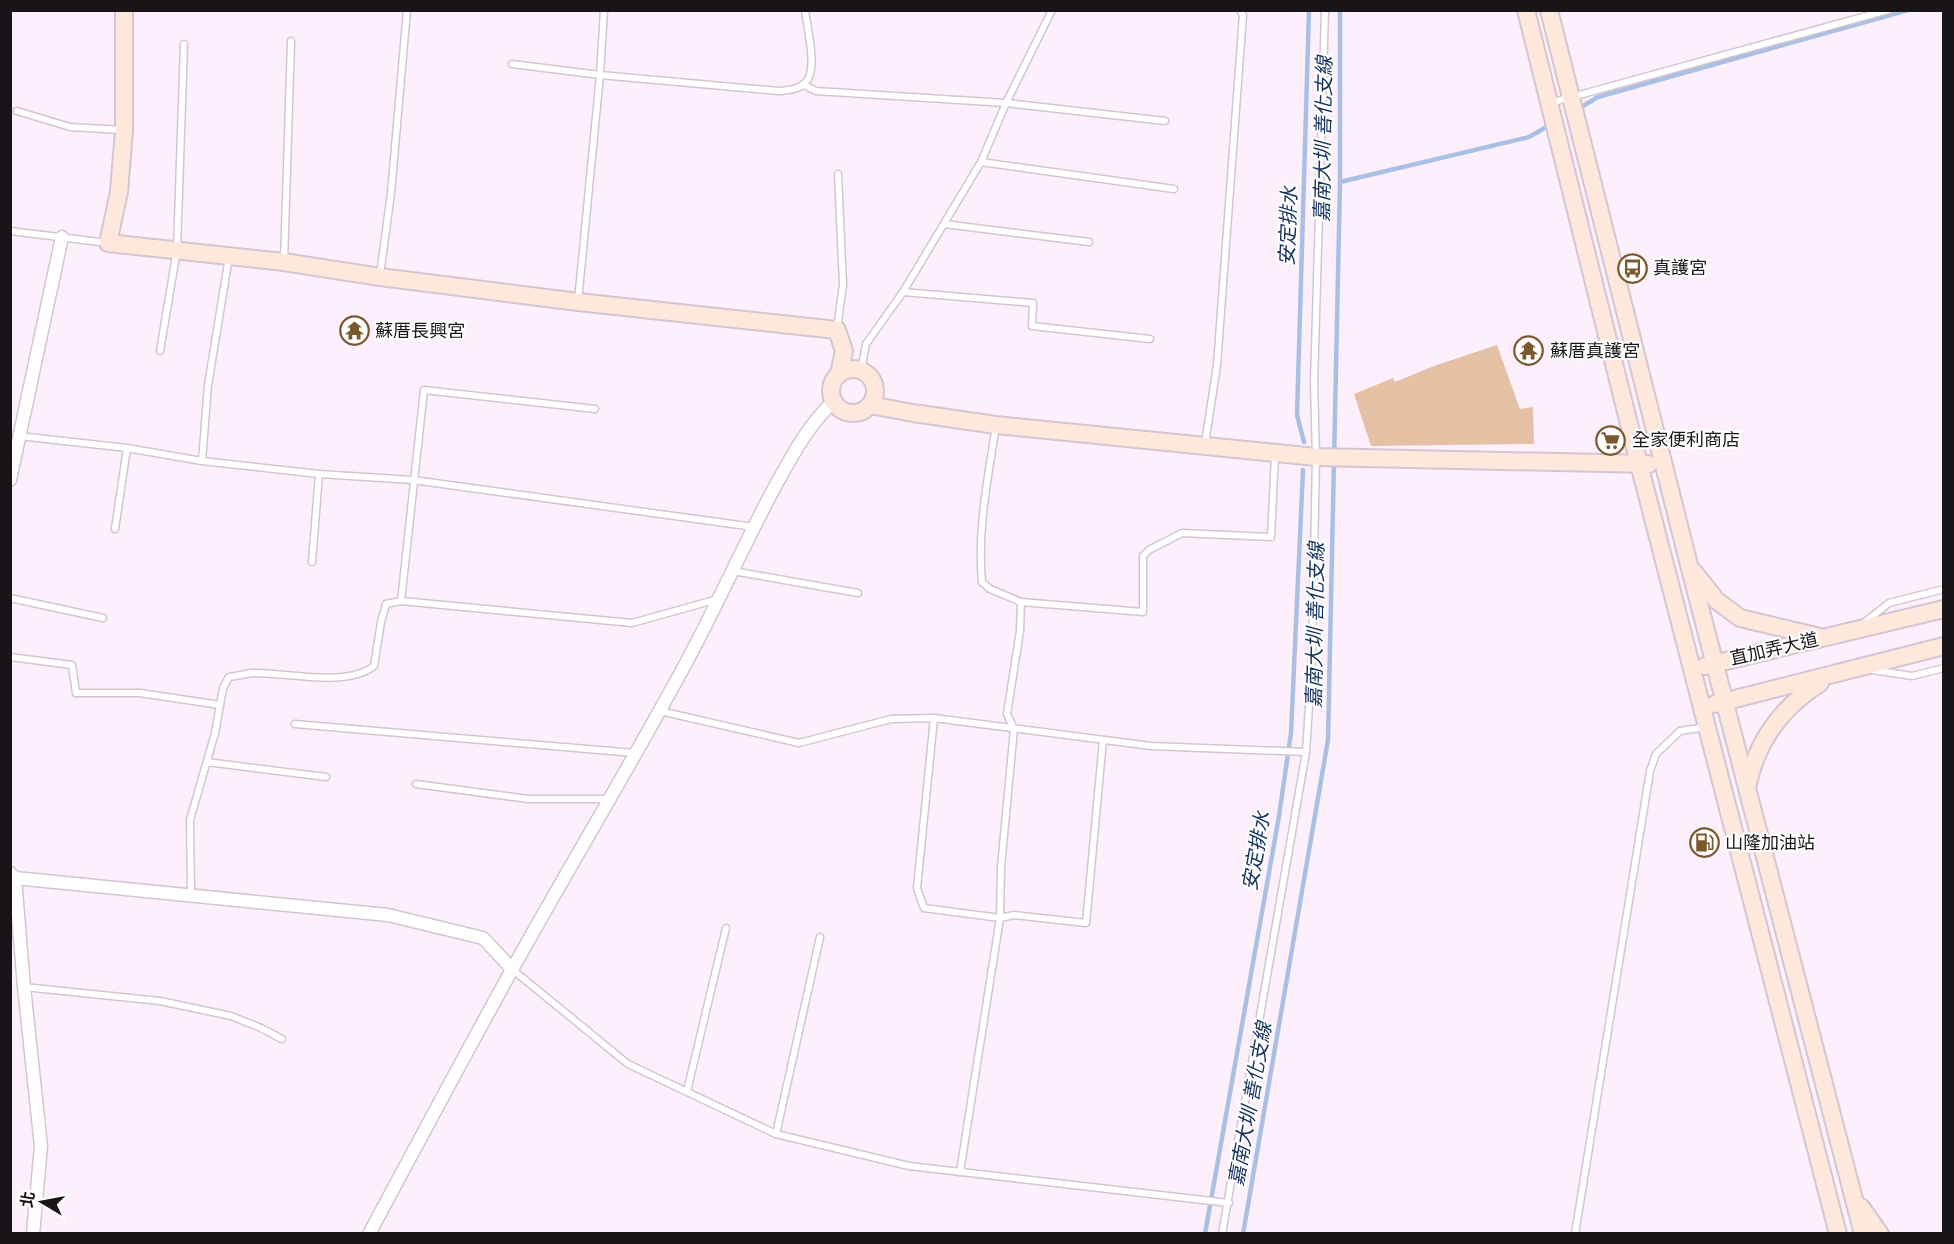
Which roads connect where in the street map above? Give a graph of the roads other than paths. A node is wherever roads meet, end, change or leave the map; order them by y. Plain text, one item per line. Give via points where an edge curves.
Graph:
1 (124, 10) edge
2 (407, 10) edge
3 (604, 10) edge
4 (804, 10) edge
5 (1052, 10) edge
6 (1240, 10) edge
7 (1325, 10) edge
8 (1526, 10) edge
9 (1549, 10) edge
10 (1888, 10) edge
11 (291, 41) dead end
12 (184, 44) dead end
13 (512, 64) dead end
14 (600, 75) junction
15 (804, 85) junction
16 (1570, 96) junction
17 (1006, 103) junction
18 (1550, 103) junction
19 (17, 111) dead end
20 (1165, 121) dead end
21 (124, 130) junction
22 (981, 162) junction
23 (838, 174) dead end
24 (1174, 189) dead end
25 (944, 224) junction
26 (10, 231) edge
27 (62, 237) junction
28 (1089, 242) dead end
29 (108, 243) junction
30 (177, 250) junction
31 (229, 257) junction
32 (284, 262) junction
33 (380, 277) junction
34 (903, 292) junction
35 (578, 302) junction
36 (837, 330) junction
37 (1150, 339) dead end
38 (160, 351) dead end
39 (861, 371) junction
40 (839, 374) junction
41 (834, 401) junction
42 (870, 405) junction
43 (595, 409) dead end
44 (996, 425) junction
45 (18, 436) junction
46 (1205, 445) junction
47 (127, 448) junction
48 (1275, 452) junction
49 (1320, 457) junction
50 (202, 461) junction
51 (1664, 463) junction
52 (1639, 464) junction
53 (319, 474) junction
54 (10, 480) edge
55 (413, 480) junction
56 (754, 527) junction
57 (115, 530) dead end
58 (312, 562) dead end
59 (1689, 565) junction
60 (733, 571) junction
61 (1944, 589) edge
62 (858, 592) dead end
63 (10, 598) edge
64 (720, 598) junction
65 (401, 601) junction
66 (1021, 602) junction
67 (1944, 609) edge
68 (103, 618) dead end
69 (1855, 630) junction
70 (1824, 638) junction
71 (1944, 646) edge
72 (10, 657) edge
73 (1715, 663) junction
74 (1860, 668) junction
75 (1944, 668) edge
76 (1693, 669) junction
77 (1834, 675) junction
78 (1725, 702) junction
79 (220, 705) junction
80 (1702, 707) junction
81 (660, 711) junction
82 (934, 718) junction
83 (295, 724) dead end
84 (1707, 727) junction
85 (1014, 729) junction
86 (1104, 740) junction
87 (1306, 752) junction
88 (634, 753) junction
89 (207, 762) junction
90 (326, 777) dead end
91 (416, 784) dead end
92 (1747, 786) junction
93 (609, 799) junction
94 (13, 876) edge
95 (191, 896) junction
96 (1000, 918) junction
97 (726, 928) dead end
98 (820, 937) dead end
99 (512, 969) junction
100 (24, 987) junction
101 (282, 1039) dead end
102 (687, 1091) junction
103 (776, 1134) junction
104 (960, 1172) junction
105 (1854, 1198) junction
106 (1229, 1203) junction
107 (33, 1233) edge
108 (369, 1233) edge
109 (1222, 1233) edge
110 (1575, 1233) edge
111 (1838, 1233) edge
112 (1863, 1233) edge
113 (1880, 1233) edge

1 - 21 main road
2 - 33 lane
3 - 14 lane
4 - 15 lane via 812,64
5 - 17 lane
6 - 46 lane via 1243,15 1217,365
7 - 49 lane via 1314,383
8 - 18 main road
9 - 16 main road
10 - 16 lane
11 - 32 lane
12 - 30 lane
13 - 14 lane
14 - 15 lane via 778,91
14 - 35 lane
15 - 17 lane via 816,91
16 - 18 lane
16 - 51 main road
17 - 20 lane
17 - 22 lane
18 - 52 main road
19 - 21 lane via 70,127
21 - 29 main road via 119,192
22 - 24 lane
22 - 25 lane
23 - 36 lane via 843,284
25 - 28 lane
25 - 34 lane
26 - 27 lane
27 - 29 lane
27 - 45 street
29 - 30 main road
30 - 31 main road
30 - 38 lane
31 - 32 main road
31 - 50 lane via 208,386
32 - 33 main road
33 - 35 main road
34 - 37 lane via 1034,303 1032,326
34 - 39 lane via 866,344
35 - 36 main road
36 - 40 main road via 844,351
39 - 40 main road via 849,369
39 - 42 main road via 874,386
40 - 41 main road via 831,387
41 - 42 main road via 851,413
41 - 56 street via 799,443
42 - 44 main road
43 - 55 lane via 424,390
44 - 46 main road
44 - 66 lane via 985,494 982,582
45 - 47 lane
45 - 54 street
46 - 48 main road
47 - 50 lane
47 - 57 lane
48 - 49 main road
48 - 66 lane via 1271,537 1182,533 1149,550 1143,556 1143,612
49 - 52 main road
49 - 87 lane
50 - 53 lane
51 - 52 main road
51 - 59 main road
52 - 76 main road
53 - 55 lane
53 - 58 lane
55 - 56 lane
55 - 65 lane
56 - 60 street
59 - 70 main road via 1716,600 1740,618
59 - 73 main road
60 - 62 lane
60 - 64 street
61 - 69 lane, 直加弄大道 via 1889,603
63 - 68 lane
64 - 65 lane via 632,623
64 - 81 street
65 - 79 lane via 386,604 374,666 364,674 308,678 252,673 229,677
66 - 85 lane via 1007,714
67 - 69 main road, 直加弄大道
69 - 70 main road, 直加弄大道
70 - 73 main road, 直加弄大道
71 - 74 main road
72 - 79 lane via 72,665 76,693 140,693
73 - 76 main road, 直加弄大道
73 - 78 main road
74 - 75 lane via 1912,676
74 - 77 main road
76 - 80 main road
77 - 78 main road
77 - 92 main road via 1801,695 1774,724 1752,764
78 - 80 main road
78 - 92 main road
79 - 89 lane
80 - 84 main road
81 - 82 lane via 799,743 891,719
81 - 88 street
82 - 85 lane
82 - 96 lane via 917,888 924,908
83 - 88 lane
84 - 110 lane via 1680,730 1656,754 1650,771
84 - 111 main road
85 - 86 lane
85 - 96 lane via 1000,867
86 - 87 lane via 1150,746
86 - 96 lane via 1086,923 1014,915
87 - 106 lane
88 - 93 street
89 - 90 lane
89 - 95 lane via 190,820
91 - 93 lane via 528,799
92 - 105 main road
93 - 99 street
94 - 95 street
94 - 100 street
95 - 99 street via 388,915 483,938
96 - 104 lane
97 - 102 lane
98 - 103 lane
99 - 102 lane via 628,1064
99 - 108 street
100 - 101 lane via 160,1001 231,1016
100 - 107 street via 41,1146
102 - 103 lane
103 - 104 lane via 909,1166
104 - 106 lane
105 - 112 main road
105 - 113 main road
106 - 109 lane

